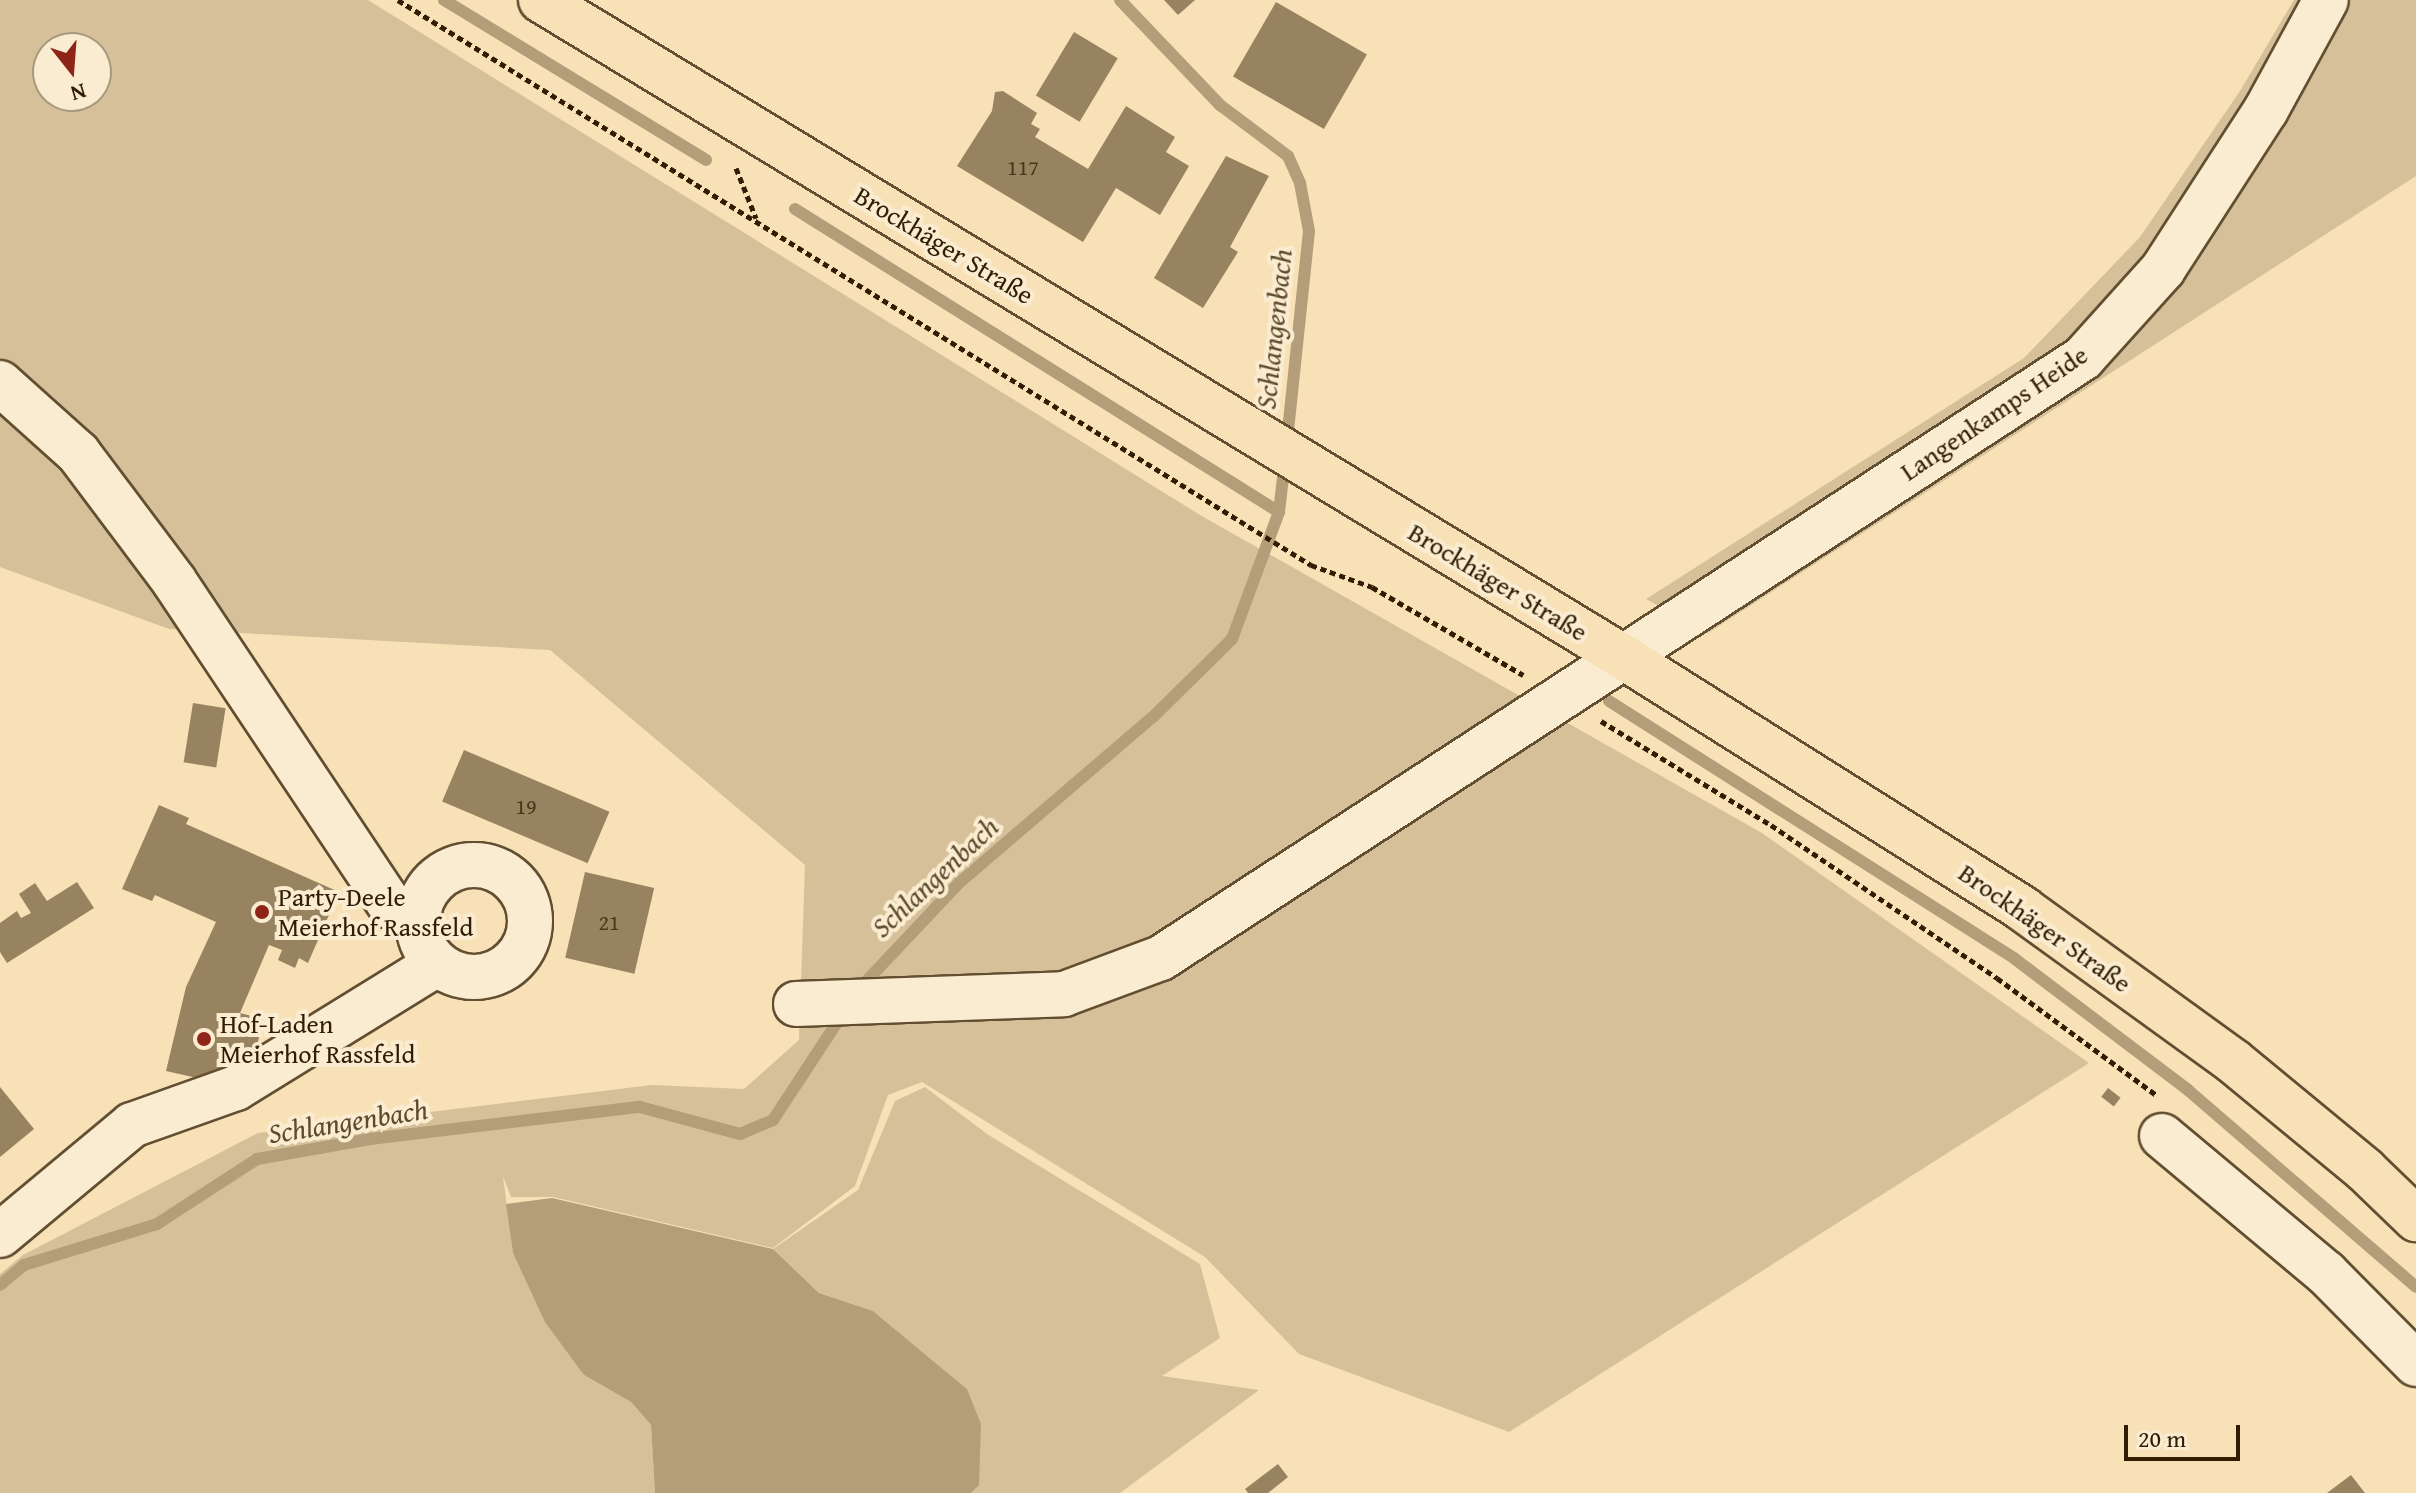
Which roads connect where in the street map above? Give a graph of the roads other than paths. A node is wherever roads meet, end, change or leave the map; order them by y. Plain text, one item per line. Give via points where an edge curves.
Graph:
1 (541, 0) edge
2 (2326, 0) edge
3 (0, 383) edge
4 (1625, 658) junction
5 (417, 916) junction
6 (437, 964) junction
7 (796, 1004) dead end
8 (2161, 1117) road end
9 (2416, 1219) edge
10 (0, 1235) edge
11 (2416, 1364) edge

1 - 4 main road, Brockhäger Straße
2 - 4 street, Langenkamps Heide via 2266,110 2163,269 2083,358
3 - 5 street via 78,453 174,581 391,906
4 - 7 street, Langenkamps Heide via 1161,958 1064,994
4 - 9 main road, Brockhäger Straße via 2023,909 2233,1061
5 - 6 street via 422,942
5 - 6 street via 426,891 455,867 493,866 523,889 532,926 516,960 492,975 463,977
6 - 10 street via 236,1088 132,1125
8 - 11 street

